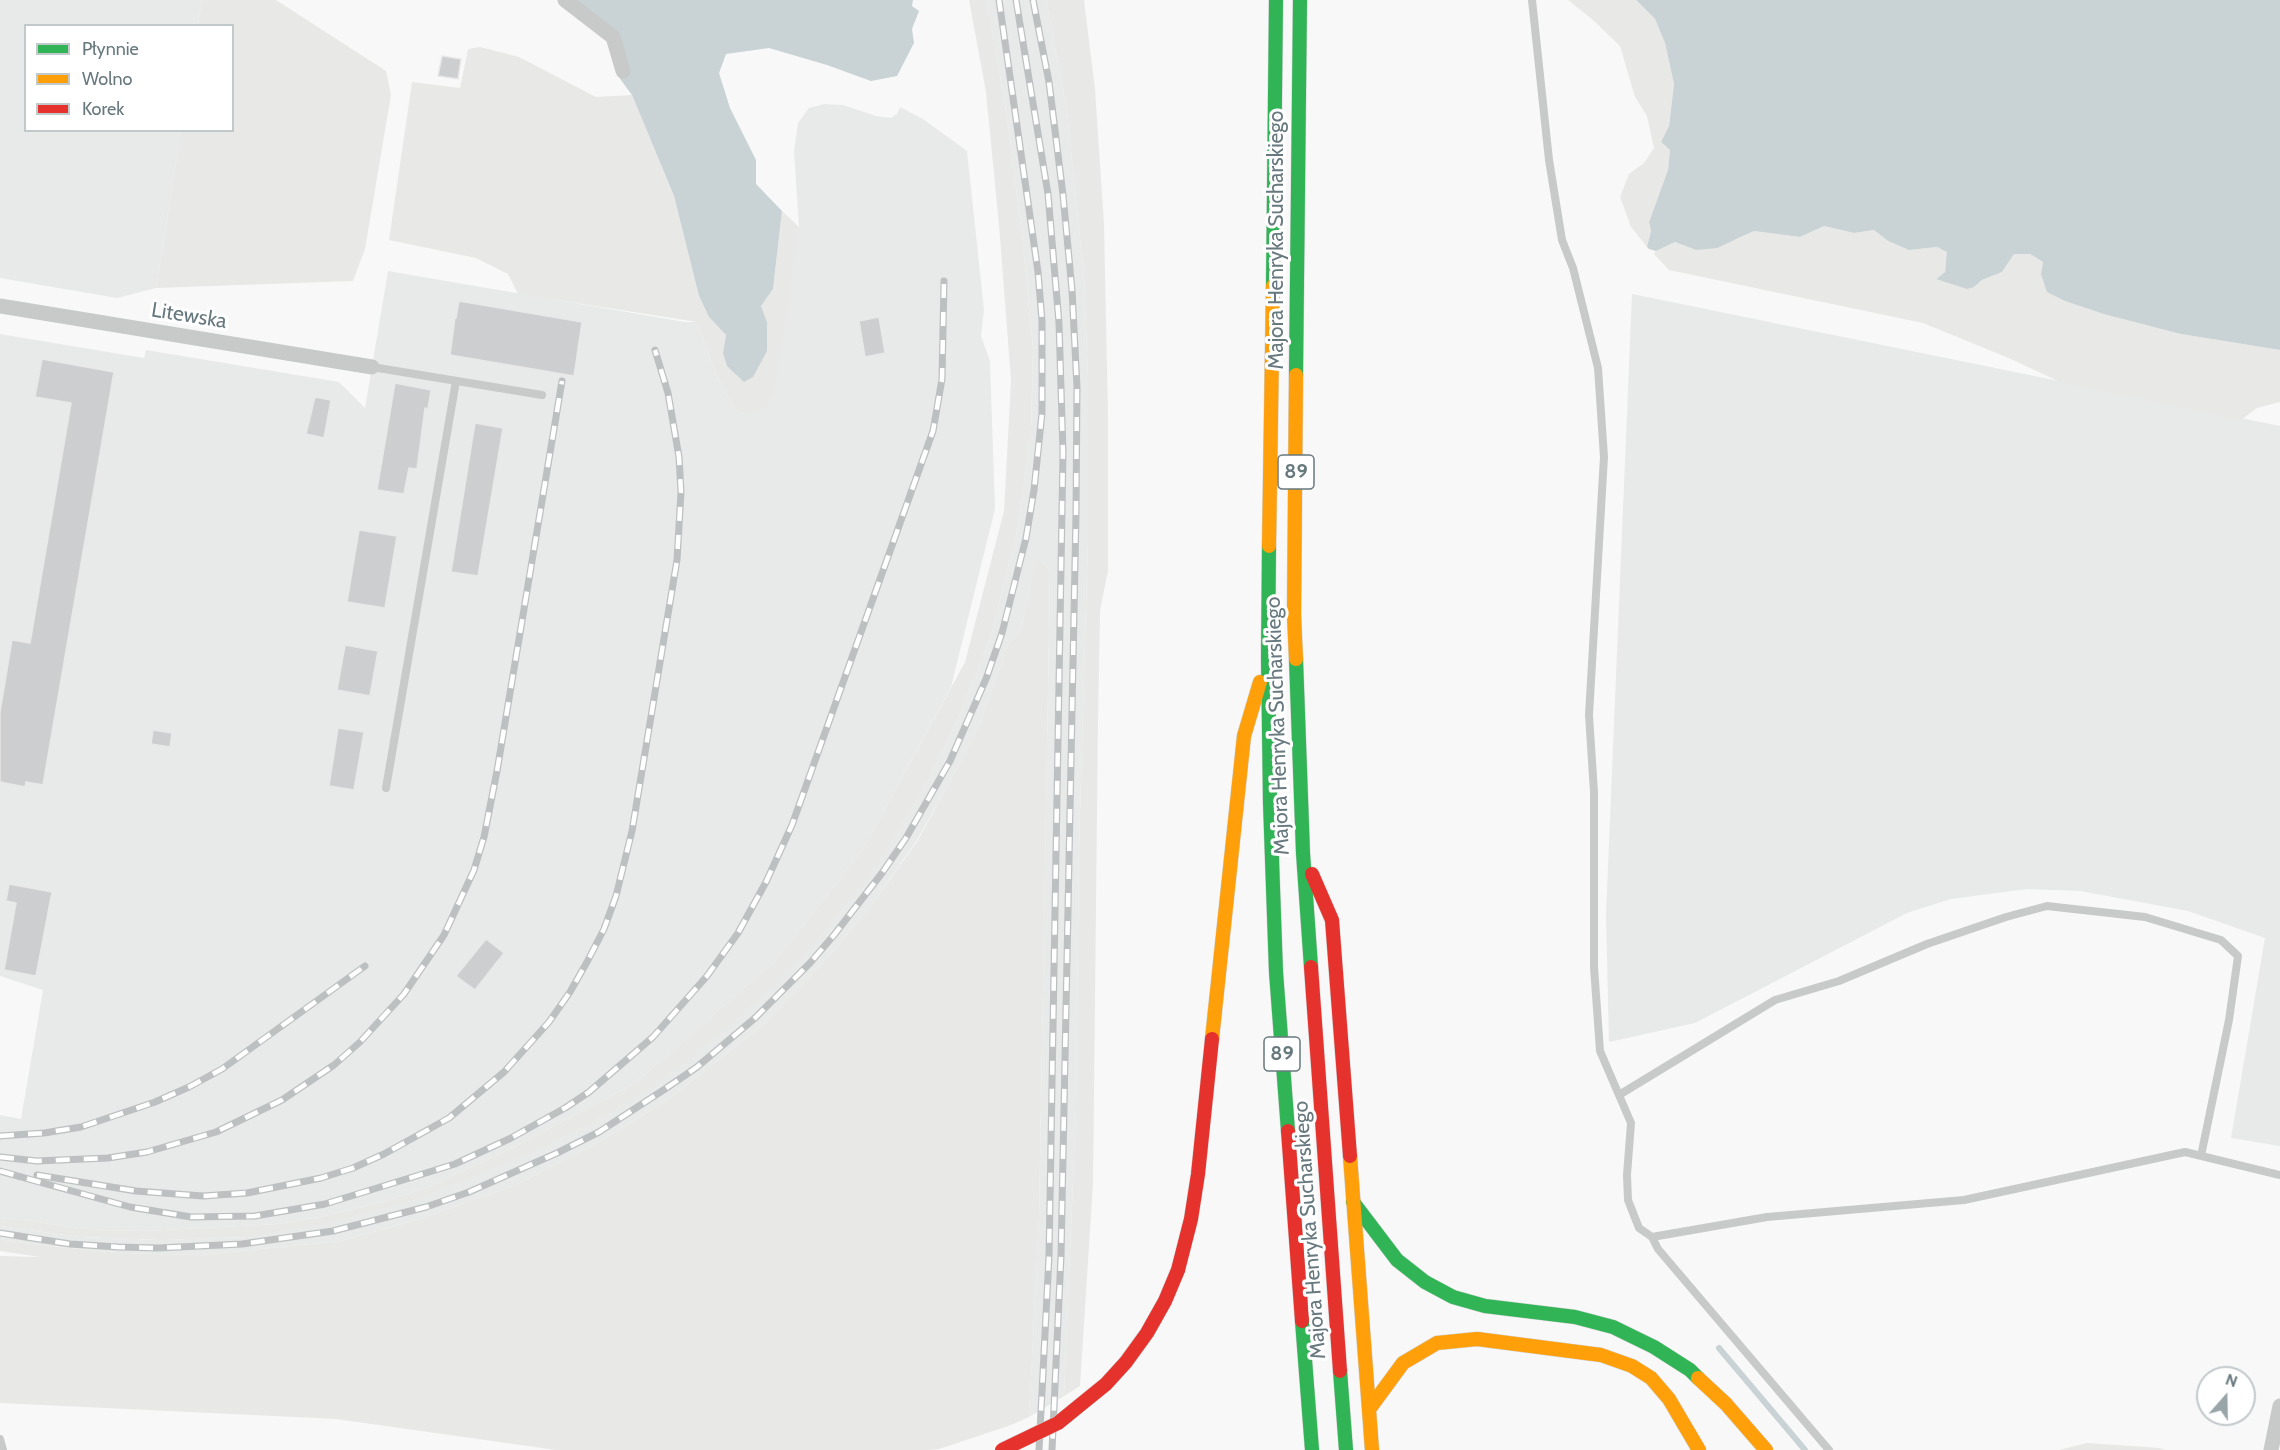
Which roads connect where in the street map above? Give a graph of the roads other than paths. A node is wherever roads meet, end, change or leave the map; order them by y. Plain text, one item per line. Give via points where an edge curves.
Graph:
1 (565, 0) edge
2 (1276, 0) edge
3 (1300, 0) edge
4 (1532, 0) edge
5 (623, 71) dead end
6 (0, 306) edge
7 (372, 367) joint
8 (456, 381) junction
9 (542, 395) dead end
10 (1268, 658) junction
11 (386, 788) dead end
12 (1303, 853) junction
13 (1619, 1095) junction
14 (2200, 1156) junction
15 (2280, 1175) edge
16 (1353, 1202) junction
17 (1652, 1237) junction
18 (2280, 1406) edge
19 (1370, 1408) junction
20 (0, 1439) edge
21 (3, 1450) edge
22 (1002, 1450) edge
23 (1312, 1450) edge
24 (1346, 1450) edge
25 (1372, 1450) edge
26 (1699, 1450) edge
27 (1766, 1450) edge
28 (1829, 1450) edge
29 (2271, 1450) edge

1 - 5 street via 613,37
2 - 10 highway, Majora Henryka Sucharskiego / 89
3 - 12 highway, Majora Henryka Sucharskiego / 89 via 1294,615
4 - 13 lane via 1562,240 1573,268 1598,368 1604,458 1589,715 1594,792 1594,967 1600,1051
6 - 7 street, Litewska
7 - 8 lane
8 - 9 lane
8 - 11 lane
10 - 22 highway, bridge via 1244,736 1198,1174 1178,1270 1147,1333 1106,1384 1058,1423
10 - 23 highway, Majora Henryka Sucharskiego / 89 via 1276,972
12 - 16 highway via 1332,920
12 - 24 highway, Majora Henryka Sucharskiego / 89
13 - 14 lane via 1775,1000 1839,981 1927,944 2047,906 2145,917 2221,940 2238,956 2229,1020
13 - 17 lane via 1632,1123 1628,1200 1640,1228
14 - 15 lane
14 - 17 lane via 2186,1152 1964,1200 1767,1217
16 - 19 highway
16 - 27 highway via 1397,1260 1425,1282 1453,1298 1485,1306 1575,1317 1613,1327 1654,1347 1690,1370
17 - 28 lane via 1658,1250
18 - 29 street
19 - 25 highway
19 - 26 highway via 1403,1363 1437,1343 1477,1339 1601,1355 1632,1366 1651,1378 1669,1399
20 - 21 lane

